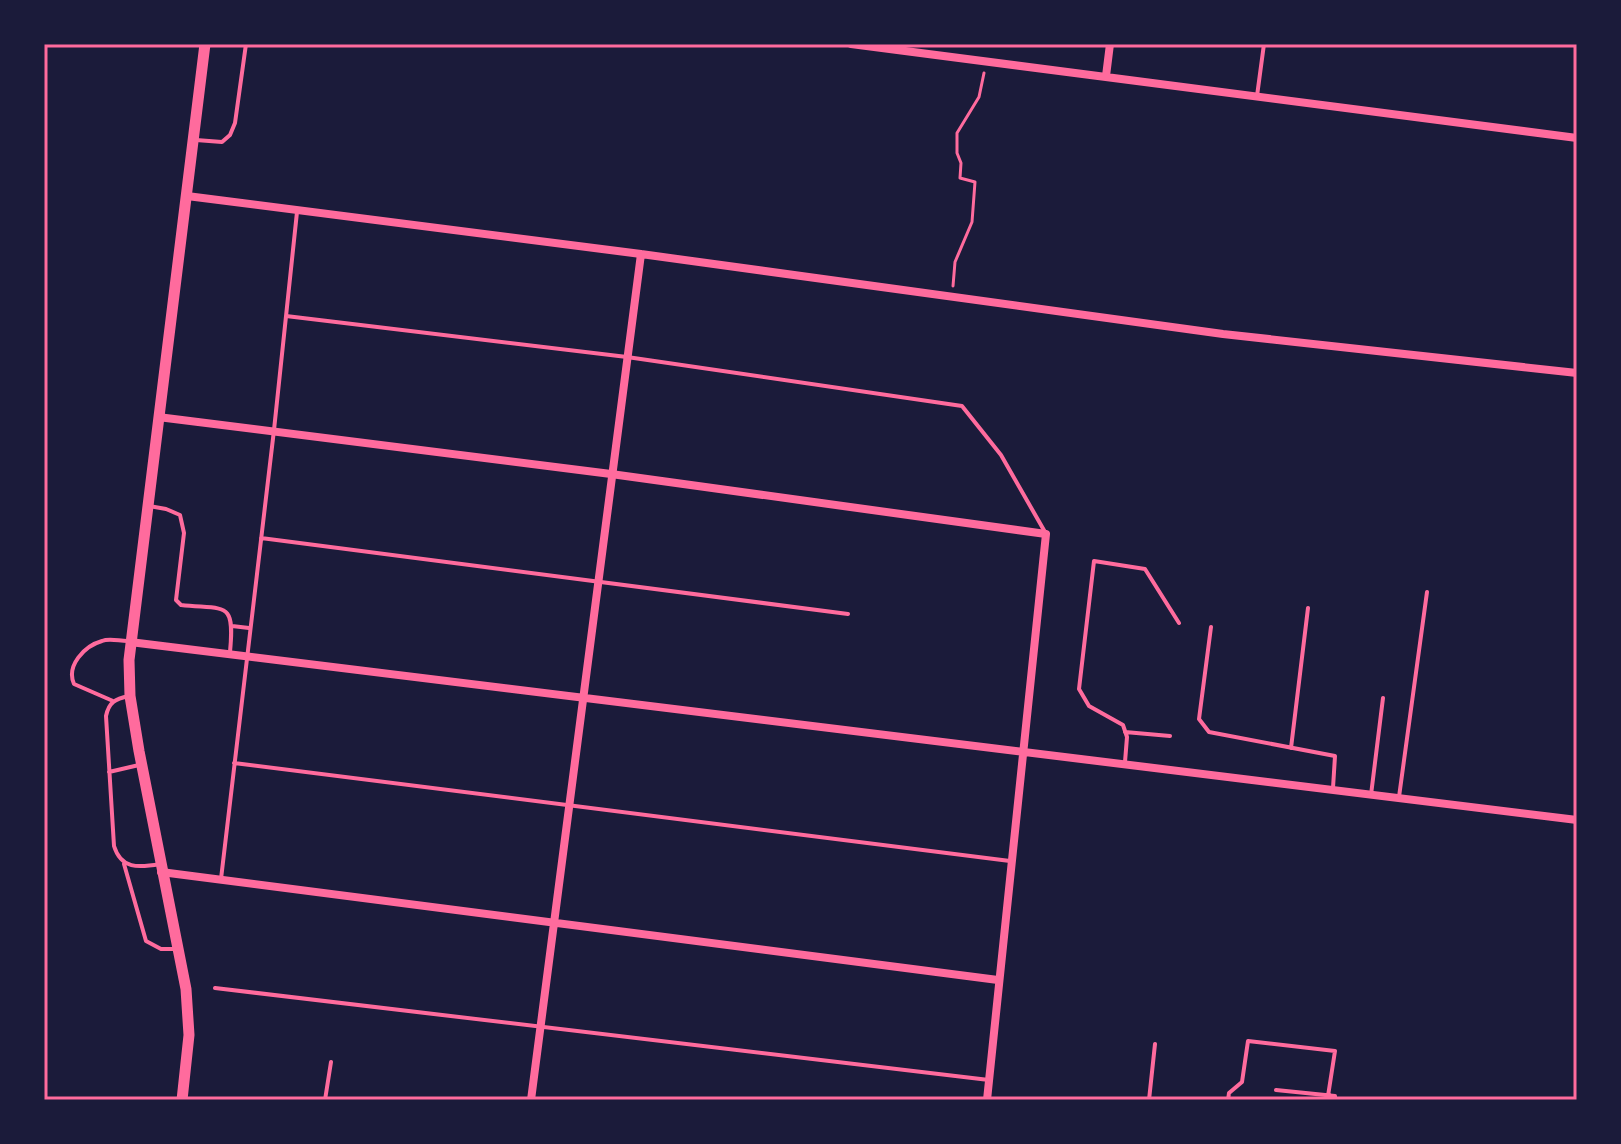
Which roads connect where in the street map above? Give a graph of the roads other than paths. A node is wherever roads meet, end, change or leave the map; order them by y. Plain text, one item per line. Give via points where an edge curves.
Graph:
1 (205, 44) edge
2 (246, 44) edge
3 (851, 44) edge
4 (1110, 44) edge
5 (1264, 44) edge
6 (1106, 76) junction
7 (1257, 96) junction
8 (1577, 138) edge
9 (193, 140) junction
10 (187, 196) junction
11 (297, 210) junction
12 (641, 254) junction
13 (286, 316) junction
14 (627, 357) junction
15 (1577, 373) edge
16 (158, 417) junction
17 (274, 430) junction
18 (611, 474) junction
19 (146, 506) junction
20 (1046, 534) junction
21 (261, 538) junction
22 (598, 582) junction
23 (1427, 592) dead end
24 (1308, 608) dead end
25 (848, 614) dead end
26 (1179, 623) dead end
27 (232, 626) junction
28 (1211, 627) dead end
29 (250, 628) junction
30 (130, 642) junction
31 (230, 654) junction
32 (247, 656) junction
33 (130, 696) junction
34 (585, 698) junction
35 (1383, 698) dead end
36 (113, 701) junction
37 (1125, 732) junction
38 (1170, 736) dead end
39 (1291, 748) junction
40 (1024, 752) junction
41 (234, 763) junction
42 (141, 765) junction
43 (1125, 765) junction
44 (109, 772) junction
45 (1333, 791) junction
46 (1371, 795) junction
47 (1399, 799) junction
48 (570, 806) junction
49 (1577, 820) edge
50 (1012, 861) junction
51 (124, 864) junction
52 (160, 868) junction
53 (221, 880) junction
54 (554, 922) junction
55 (177, 949) junction
56 (998, 980) junction
57 (215, 988) dead end
58 (540, 1028) junction
59 (1155, 1044) dead end
60 (331, 1062) dead end
61 (989, 1080) junction
62 (1276, 1090) dead end
63 (1328, 1096) junction
64 (182, 1100) edge
65 (325, 1100) edge
66 (531, 1100) edge
67 (987, 1100) edge
68 (1149, 1100) edge
69 (1228, 1100) edge
70 (1335, 1100) edge

1 - 9 street
2 - 9 lane via 230,135 222,142
3 - 6 street
4 - 6 street
5 - 7 lane
6 - 7 street
7 - 8 street
9 - 10 street
10 - 11 street
10 - 16 street
11 - 12 street
11 - 13 lane
12 - 14 street
12 - 15 street via 1223,334
13 - 14 lane
13 - 17 lane
14 - 18 street
14 - 20 lane via 962,406 1001,455
16 - 17 street
16 - 19 street
17 - 18 street
17 - 21 lane
18 - 20 street
18 - 22 street
19 - 27 lane via 174,511 183,523 176,600 222,609
19 - 30 street
20 - 40 street
21 - 22 lane
21 - 29 lane
22 - 25 lane
22 - 34 street
23 - 47 lane
24 - 39 lane
26 - 37 lane via 1145,569 1094,561 1079,689 1089,706 1123,725
27 - 29 lane
27 - 31 lane
28 - 39 lane via 1199,719 1209,732
29 - 32 lane
30 - 31 street
30 - 33 street
30 - 36 lane via 98,642 71,668 74,684
31 - 32 street
32 - 34 street
32 - 41 lane
33 - 36 lane
33 - 42 street
34 - 40 street
34 - 48 street
35 - 46 lane
36 - 44 lane via 106,716
37 - 38 lane
37 - 43 lane
39 - 45 lane via 1335,756
40 - 43 street
40 - 50 street
41 - 48 lane
41 - 53 lane
42 - 44 lane
42 - 52 street
43 - 45 street
44 - 51 lane via 114,846
45 - 46 street
46 - 47 street
47 - 49 street
48 - 50 lane
48 - 54 street
50 - 56 street
51 - 52 lane
51 - 55 lane via 146,941
52 - 53 street
52 - 55 street
53 - 54 street
54 - 56 street
54 - 58 street
55 - 64 street via 189,1019
56 - 61 street
57 - 58 lane
58 - 61 lane
58 - 66 street
59 - 68 lane
60 - 65 lane
61 - 67 street
62 - 63 lane
63 - 69 lane via 1335,1051 1248,1041 1242,1082
63 - 70 lane

